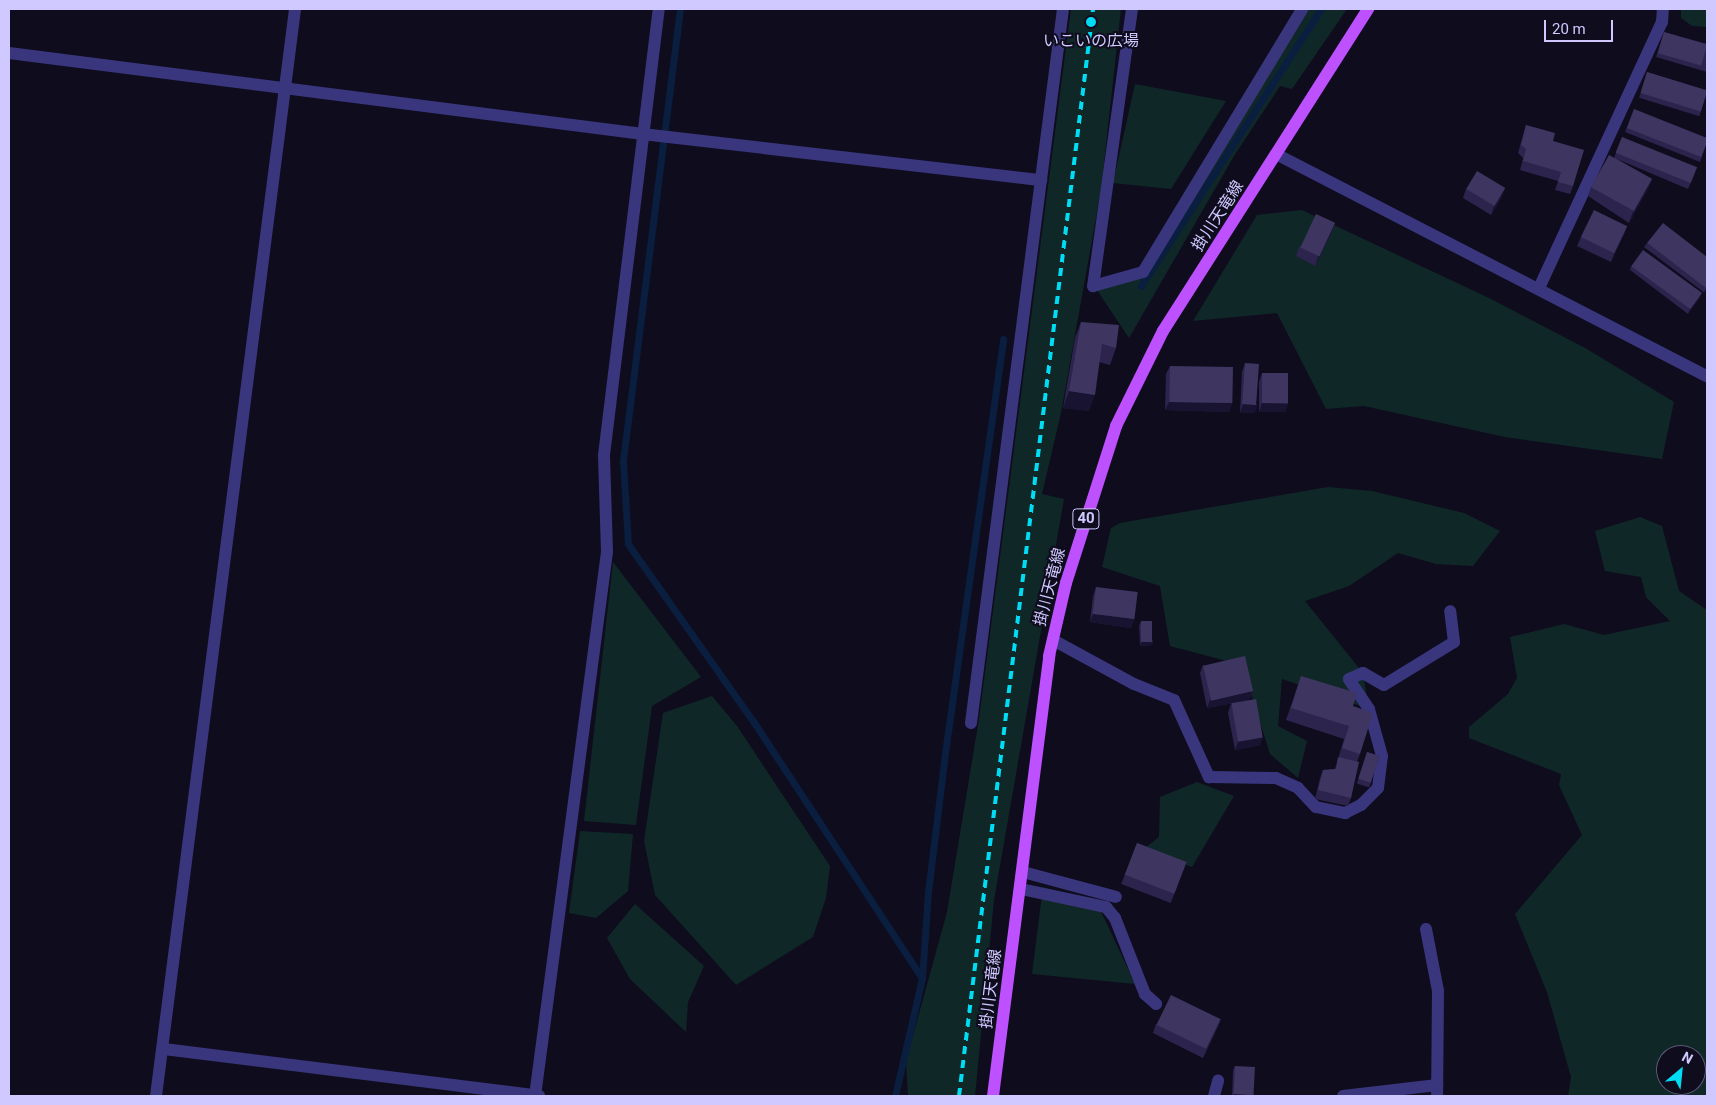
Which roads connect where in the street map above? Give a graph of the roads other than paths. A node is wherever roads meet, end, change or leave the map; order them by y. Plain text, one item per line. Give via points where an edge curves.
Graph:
1 (295, 9) edge
2 (659, 9) edge
3 (1063, 9) edge
4 (1132, 9) edge
5 (1302, 9) edge
6 (1368, 9) edge
7 (1663, 9) edge
8 (9, 53) edge
9 (285, 88) junction
10 (648, 134) junction
11 (1276, 154) junction
12 (1041, 180) junction
13 (1539, 288) junction
14 (1707, 376) edge
15 (1450, 611) dead end
16 (1053, 640) junction
17 (971, 723) dead end
18 (1023, 872) junction
19 (1020, 889) junction
20 (1116, 897) dead end
21 (1426, 929) dead end
22 (1156, 1004) dead end
23 (164, 1049) junction
24 (1218, 1081) dead end
25 (1437, 1090) edge
26 (156, 1096) edge
27 (535, 1096) edge
28 (539, 1096) edge
29 (994, 1096) edge
30 (1214, 1096) edge
31 (1343, 1096) edge

1 - 9 street
2 - 10 street
3 - 12 street
4 - 5 street via 1093,286 1142,272
6 - 11 main road, 掛川天竜線 / 40
7 - 13 street via 1662,22
8 - 9 street
9 - 10 street
9 - 23 street
10 - 12 street
10 - 27 street via 604,456 607,552
11 - 13 street
11 - 16 main road, 掛川天竜線 / 40 via 1163,331 1116,426 1066,583
12 - 17 street
13 - 14 street
15 - 16 street via 1454,642 1384,685 1363,673 1349,678 1369,709 1378,735 1381,775 1375,792 1361,805 1345,813 1316,807 1298,788 1276,778 1210,777 1174,700 1134,684
16 - 18 main road, 掛川天竜線 / 40
18 - 19 main road, 掛川天竜線 / 40
18 - 20 street
19 - 22 street via 1106,907 1115,918 1145,994
19 - 29 main road, 掛川天竜線 / 40
21 - 25 street via 1438,991
23 - 26 street
23 - 27 street
24 - 30 street
25 - 31 street
27 - 28 street

